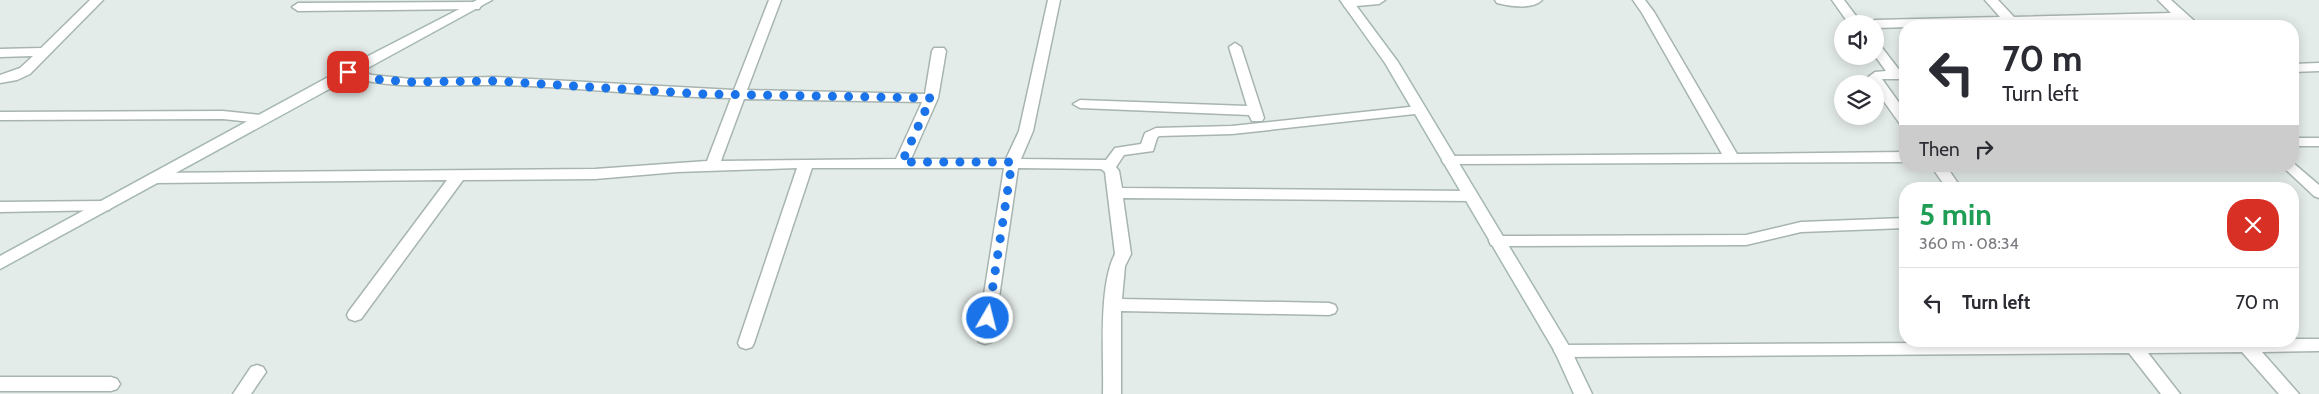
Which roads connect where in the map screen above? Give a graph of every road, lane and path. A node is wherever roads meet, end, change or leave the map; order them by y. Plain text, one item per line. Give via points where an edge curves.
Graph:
1 (97, 0) edge
2 (774, 0) edge
3 (1054, 0) edge
4 (1379, 0) edge
5 (1501, 0) edge
6 (1639, 0) edge
7 (1838, 0) edge
8 (1992, 0) edge
9 (2164, 0) edge
10 (1348, 2) edge
11 (481, 3) edge
12 (1538, 3) edge
13 (298, 7) dead end
14 (1849, 15) edge
15 (2182, 16) junction
16 (2010, 20) edge
17 (2045, 20) edge
18 (2187, 20) edge
19 (1899, 23) edge
20 (1884, 24) edge
21 (1235, 47) dead end
22 (939, 51) dead end
23 (44, 52) junction
24 (0, 53) edge
25 (1884, 58) edge
26 (2319, 67) edge
27 (2299, 68) edge
28 (348, 72) junction
29 (1899, 74) edge
30 (1899, 75) edge
31 (0, 79) edge
32 (739, 94) junction
33 (931, 98) junction
34 (1080, 104) dead end
35 (1419, 110) junction
36 (1254, 111) junction
37 (1899, 113) edge
38 (0, 116) edge
39 (260, 119) junction
40 (1259, 127) junction
41 (2299, 142) edge
42 (2319, 142) edge
43 (1899, 156) edge
44 (1732, 158) junction
45 (1449, 161) junction
46 (902, 162) junction
47 (1012, 162) junction
48 (806, 163) junction
49 (712, 166) junction
50 (1108, 166) junction
51 (2295, 172) edge
52 (459, 175) junction
53 (154, 178) junction
54 (1115, 193) junction
55 (2319, 194) edge
56 (1470, 196) junction
57 (104, 206) junction
58 (0, 207) edge
59 (1899, 223) edge
60 (1497, 241) junction
61 (0, 263) edge
62 (1113, 305) junction
63 (1329, 309) dead end
64 (355, 315) dead end
65 (986, 338) dead end
66 (746, 344) dead end
67 (2299, 345) edge
68 (2319, 345) edge
69 (1899, 346) edge
70 (2134, 347) edge
71 (2248, 347) edge
72 (1562, 351) junction
73 (258, 372) dead end
74 (0, 384) edge
75 (111, 384) dead end
76 (242, 394) edge
77 (1112, 394) edge
78 (1584, 394) edge
79 (2171, 394) edge
80 (2290, 394) edge

1 - 23 street
2 - 32 street
3 - 47 street via 1028,122
4 - 10 street
5 - 12 street
6 - 44 street
7 - 14 street
8 - 16 street
9 - 15 street
10 - 35 street
11 - 13 street
11 - 28 street
15 - 17 street
15 - 18 street
19 - 20 street
21 - 36 street
22 - 33 street
23 - 24 street
23 - 31 street via 18,75
25 - 29 street
26 - 27 street
28 - 32 street via 371,79 412,82 495,81
28 - 39 street
30 - 37 street via 1874,78
32 - 33 street
32 - 49 street
33 - 46 street
34 - 36 street
35 - 40 street
35 - 45 street
36 - 40 street
38 - 39 street via 223,115
39 - 53 street
40 - 50 street via 1156,132 1150,136 1148,148 1120,151
41 - 42 street
43 - 44 street
44 - 45 street
45 - 56 street
46 - 47 street
46 - 48 street
47 - 50 street via 1099,163
47 - 65 street
48 - 49 street
48 - 66 street
49 - 52 street via 595,174
50 - 54 street via 1112,171
51 - 55 street
52 - 53 street
52 - 64 street
53 - 57 street
54 - 56 street
54 - 62 street via 1123,254 1117,266
56 - 60 street
57 - 58 street
57 - 61 street
59 - 60 street via 1801,227 1746,240
60 - 72 street
62 - 63 street
62 - 77 street
67 - 68 street
69 - 72 street
70 - 79 street
71 - 80 street
72 - 78 street
73 - 76 street
74 - 75 street

